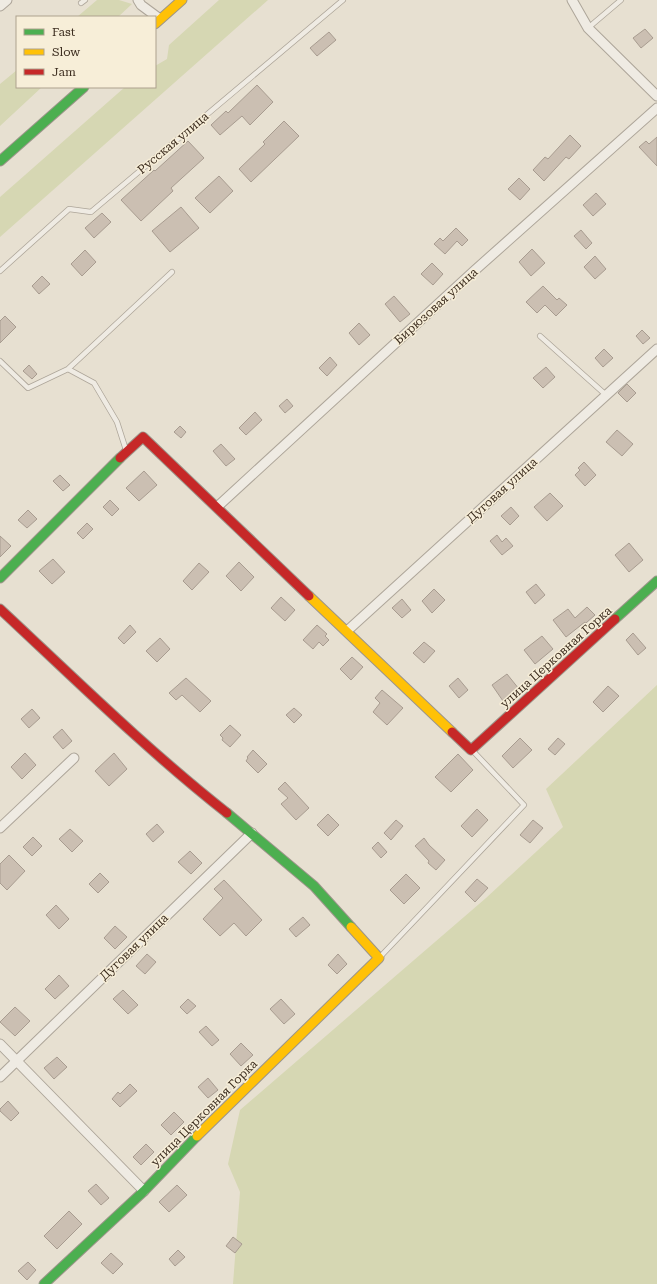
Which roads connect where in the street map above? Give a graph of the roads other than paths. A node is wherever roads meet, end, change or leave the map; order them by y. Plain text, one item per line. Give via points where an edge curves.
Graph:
1 (7, 0) edge
2 (138, 0) edge
3 (182, 0) edge
4 (343, 0) edge
5 (572, 0) edge
6 (621, 0) edge
7 (0, 6) edge
8 (153, 16) edge
9 (158, 21) edge
10 (588, 28) junction
11 (83, 88) edge
12 (657, 96) edge
13 (657, 108) edge
14 (0, 161) edge
15 (0, 271) edge
16 (172, 272) dead end
17 (540, 336) dead end
18 (657, 350) edge
19 (0, 360) edge
20 (68, 369) junction
21 (606, 395) junction
22 (126, 452) junction
23 (216, 507) junction
24 (0, 578) edge
25 (657, 582) edge
26 (0, 609) edge
27 (347, 631) junction
28 (471, 750) junction
29 (74, 758) dead end
30 (0, 828) edge
31 (252, 833) junction
32 (379, 958) junction
33 (0, 1044) edge
34 (16, 1061) junction
35 (0, 1077) edge
36 (144, 1191) junction
37 (44, 1284) edge

1 - 7 street
2 - 8 street
3 - 9 street
4 - 15 lane, Русская улица via 91,212 69,209
5 - 10 street
6 - 10 lane
10 - 12 street
11 - 14 street
13 - 23 street, Бирюзовая улица
16 - 20 lane
17 - 21 lane
18 - 21 street, Дуговая улица
19 - 20 lane via 28,388
20 - 22 lane via 94,383 117,422
21 - 27 street, Дуговая улица
22 - 23 street via 143,437
22 - 24 street
23 - 27 street
25 - 28 street, улица Церковная Горка
26 - 31 street via 199,791
27 - 28 street
28 - 32 lane via 524,805
29 - 30 street
31 - 32 street via 314,886
31 - 34 street, Дуговая улица
32 - 36 street, улица Церковная Горка via 213,1119
33 - 34 street
34 - 35 street, Дуговая улица
34 - 36 street
36 - 37 street, улица Церковная Горка

